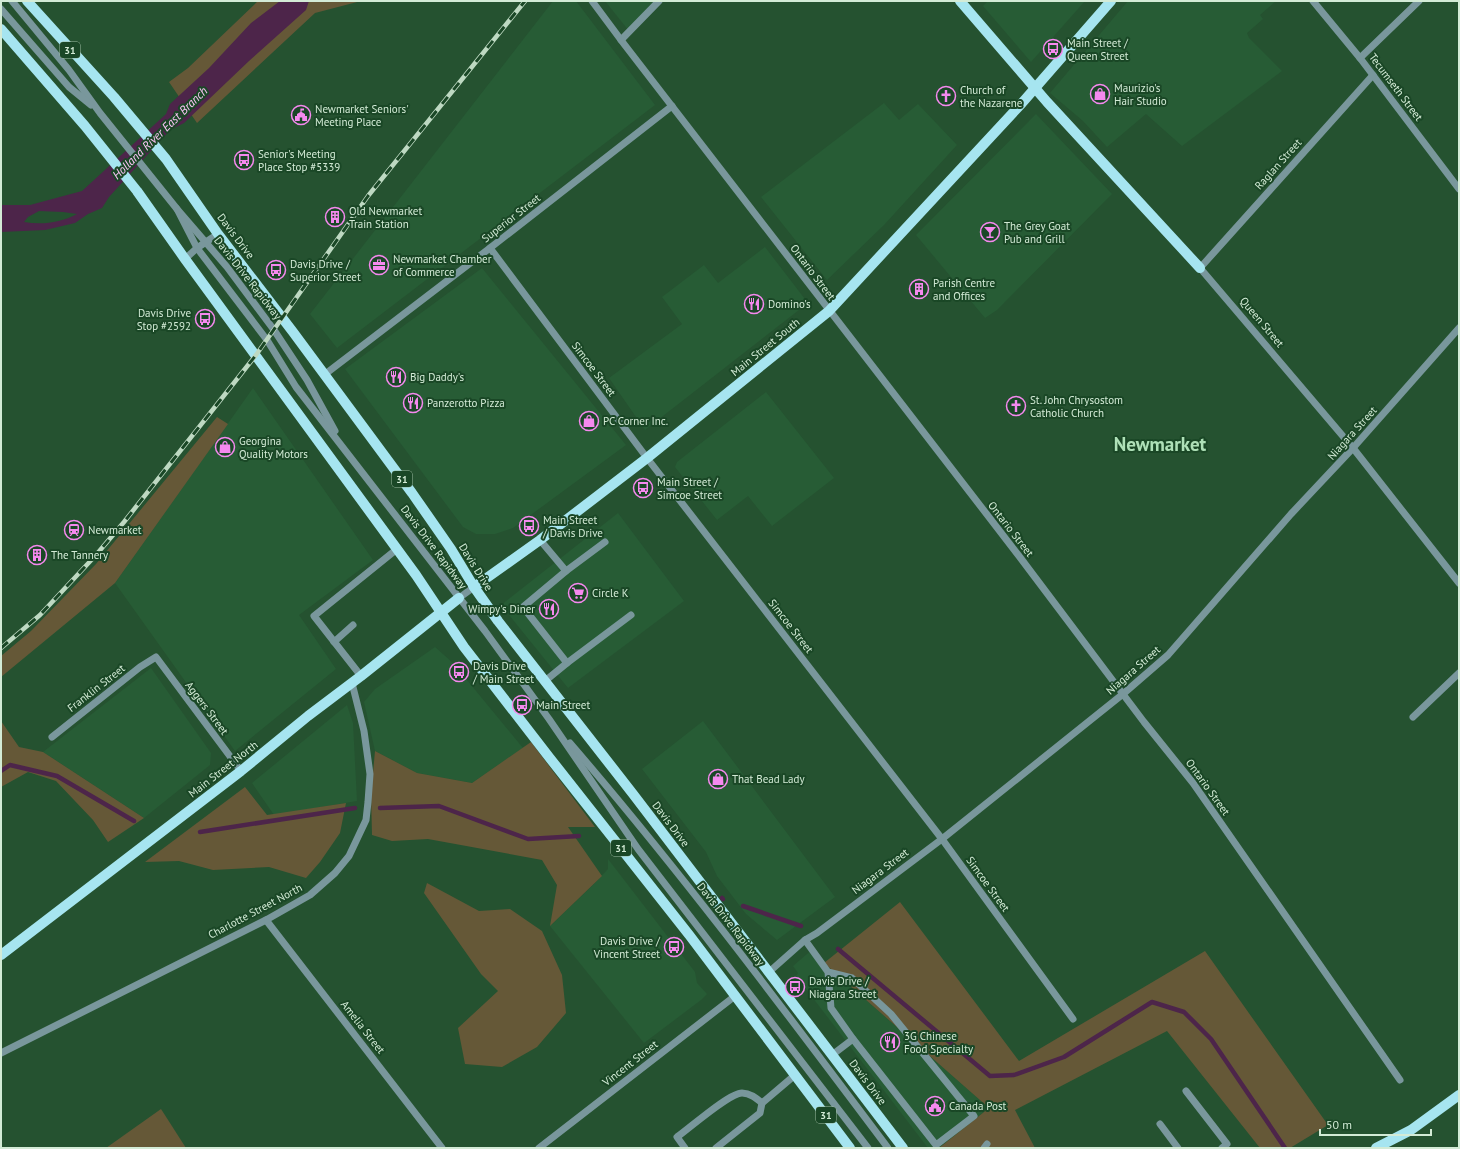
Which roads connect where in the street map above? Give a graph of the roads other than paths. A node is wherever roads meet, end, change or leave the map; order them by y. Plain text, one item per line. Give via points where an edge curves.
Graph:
1 (12, 1) edge
2 (27, 1) edge
3 (592, 1) edge
4 (659, 1) edge
5 (960, 1) edge
6 (1110, 1) edge
7 (1313, 1) edge
8 (1419, 1) edge
9 (1, 9) edge
10 (1, 29) edge
11 (621, 40) junction
12 (1360, 58) junction
13 (1373, 75) junction
14 (1034, 88) junction
15 (672, 106) junction
16 (100, 114) junction
17 (1459, 189) edge
18 (177, 209) junction
19 (218, 234) junction
20 (206, 242) junction
21 (197, 248) junction
22 (490, 248) junction
23 (185, 258) junction
24 (1200, 268) junction
25 (829, 311) junction
26 (1459, 328) edge
27 (324, 375) junction
28 (343, 447) junction
29 (1353, 448) junction
30 (647, 458) junction
31 (540, 540) junction
32 (605, 542) dead end
33 (396, 549) junction
34 (566, 571) junction
35 (1459, 583) edge
36 (474, 587) junction
37 (459, 598) junction
38 (442, 613) junction
39 (631, 615) dead end
40 (353, 626) dead end
41 (334, 642) junction
42 (156, 657) joint
43 (566, 663) junction
44 (1459, 673) edge
45 (361, 676) junction
46 (545, 681) junction
47 (352, 682) junction
48 (1123, 694) junction
49 (1413, 717) dead end
50 (549, 719) junction
51 (52, 737) dead end
52 (241, 771) junction
53 (942, 839) junction
54 (266, 920) junction
55 (805, 940) junction
56 (1, 955) edge
57 (769, 972) junction
58 (828, 972) junction
59 (735, 996) junction
60 (1073, 1019) dead end
61 (853, 1039) junction
62 (1, 1053) edge
63 (832, 1055) junction
64 (795, 1075) junction
65 (1400, 1080) dead end
66 (1186, 1091) dead end
67 (1459, 1095) edge
68 (762, 1103) junction
69 (1160, 1124) dead end
70 (442, 1148) edge
71 (539, 1148) edge
72 (685, 1148) edge
73 (716, 1148) edge
74 (850, 1148) edge
75 (868, 1148) edge
76 (888, 1148) edge
77 (903, 1148) edge
78 (1178, 1148) edge
79 (1222, 1148) edge
80 (1376, 1148) edge

1 - 16 street, Davis Drive Rapidway via 69,70
2 - 19 main road, Davis Drive / 31 via 166,159
3 - 11 street, Ontario Street
4 - 11 street
5 - 14 main road, Queen Street
6 - 14 main road, Main Street South
7 - 12 street, Tecumseth Street
8 - 12 street
9 - 16 street, Davis Drive Rapidway via 69,86
10 - 23 main road, 31 via 85,126 137,191
11 - 15 street, Ontario Street
12 - 13 street, Tecumseth Street
13 - 17 street, Tecumseth Street
13 - 24 street, Raglan Street
14 - 24 main road, Queen Street
14 - 25 main road, Main Street South
15 - 22 street, Superior Street
15 - 25 street, Ontario Street
16 - 18 street, Davis Drive Rapidway
18 - 20 street, Davis Drive Rapidway
18 - 21 street, Davis Drive Rapidway
19 - 20 street
19 - 27 main road, Davis Drive / 31
20 - 21 street
20 - 28 street, Davis Drive Rapidway via 274,330 310,385
21 - 23 street
21 - 28 street, Davis Drive Rapidway via 267,340 296,387
22 - 27 street, Superior Street
22 - 30 street, Simcoe Street
23 - 33 main road, 31
24 - 29 street, Queen Street
25 - 30 main road, Main Street South
25 - 48 street, Ontario Street
26 - 29 street, Niagara Street
27 - 36 main road, Davis Drive / 31 via 412,493
28 - 37 street, Davis Drive Rapidway
29 - 35 street, Queen Street
29 - 48 street, Niagara Street via 1291,514 1168,655
30 - 31 main road, Main Street South
30 - 53 street, Simcoe Street
31 - 34 street
31 - 36 main road, Main Street South
32 - 34 street
33 - 38 main road, 31
33 - 41 street via 314,616
34 - 43 street via 523,607
36 - 37 street, Main Street South
36 - 46 main road, Davis Drive / 31
37 - 38 main road, Main Street North
37 - 50 street, Davis Drive Rapidway
38 - 45 main road, Main Street North
38 - 59 main road, 31 via 464,647
39 - 43 street
40 - 41 street
41 - 45 street
42 - 51 street, Franklin Street
42 - 52 street, Aggers Street
43 - 46 street
44 - 49 street
45 - 47 main road, Main Street North
46 - 57 main road, Davis Drive / 31
47 - 52 main road, Main Street North
47 - 54 street, Charlotte Street North via 364,731 370,774 366,820 348,856 335,873 310,895
48 - 53 street, Niagara Street
48 - 65 street, Ontario Street via 1193,783
50 - 75 street, Davis Drive Rapidway via 638,849
50 - 76 street, Davis Drive Rapidway via 623,804 802,1033
52 - 56 main road, Main Street North
53 - 55 street, Niagara Street
53 - 60 street, Simcoe Street
54 - 62 street, Charlotte Street North
54 - 70 street, Amelia Street
55 - 57 street, Niagara Street
55 - 58 street
57 - 63 main road, Davis Drive / 31
58 - 61 street via 831,1008
58 - 61 street via 852,978 891,1014 974,1116 936,1145
59 - 64 main road, 31
59 - 71 street, Vincent Street
61 - 63 street
63 - 77 main road, Davis Drive / 31
64 - 68 street
64 - 74 main road, 31
66 - 79 street via 1227,1144
67 - 80 main road via 1411,1130
68 - 72 street via 749,1094 741,1093 730,1097 677,1137
68 - 73 street via 760,1113
69 - 78 street

